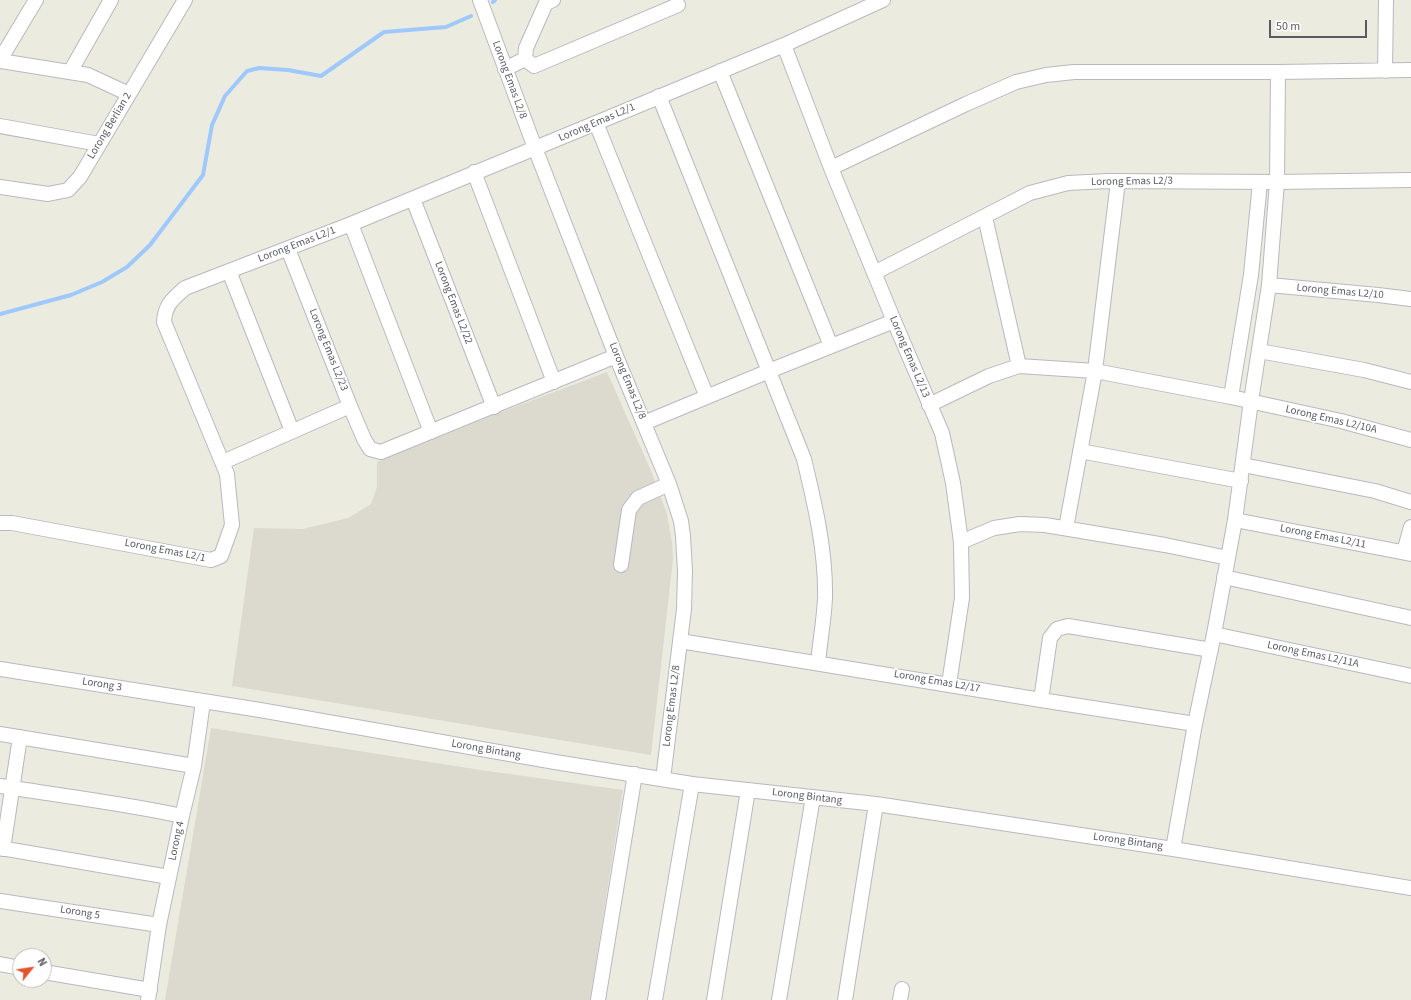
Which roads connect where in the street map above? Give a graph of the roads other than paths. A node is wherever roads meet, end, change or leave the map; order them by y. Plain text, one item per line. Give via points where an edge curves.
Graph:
1 (36, 0) edge
2 (111, 0) edge
3 (185, 0) edge
4 (480, 0) edge
5 (553, 0) edge
6 (883, 0) edge
7 (1386, 0) edge
8 (678, 5) dead end
9 (784, 45) junction
10 (525, 59) junction
11 (0, 60) edge
12 (505, 69) junction
13 (1411, 70) edge
14 (720, 71) junction
15 (1385, 71) junction
16 (70, 72) junction
17 (1278, 72) junction
18 (129, 94) junction
19 (659, 96) junction
20 (596, 123) junction
21 (0, 126) edge
22 (99, 144) junction
23 (535, 148) junction
24 (831, 168) junction
25 (474, 172) junction
26 (1411, 180) edge
27 (1118, 181) junction
28 (1260, 182) junction
29 (1277, 182) junction
30 (0, 187) edge
31 (413, 198) junction
32 (985, 217) junction
33 (351, 224) junction
34 (288, 249) junction
35 (229, 271) junction
36 (874, 273) junction
37 (1269, 285) junction
38 (1411, 300) edge
39 (894, 321) junction
40 (831, 346) junction
41 (1259, 351) junction
42 (616, 356) junction
43 (1019, 366) junction
44 (769, 371) junction
45 (1095, 371) junction
46 (554, 382) junction
47 (1411, 382) edge
48 (707, 397) junction
49 (1231, 397) junction
50 (1251, 401) junction
51 (929, 405) junction
52 (350, 406) junction
53 (494, 407) junction
54 (644, 423) junction
55 (292, 431) junction
56 (431, 432) junction
57 (1411, 440) edge
58 (1080, 451) junction
59 (222, 462) junction
60 (1243, 465) junction
61 (1241, 481) junction
62 (669, 484) junction
63 (1411, 502) edge
64 (1235, 520) junction
65 (0, 523) edge
66 (1411, 527) edge
67 (1066, 528) junction
68 (961, 542) junction
69 (1407, 553) edge
70 (1228, 558) junction
71 (621, 565) dead end
72 (1224, 577) junction
73 (1411, 618) edge
74 (1214, 634) junction
75 (680, 641) junction
76 (1211, 650) junction
77 (818, 662) junction
78 (0, 668) edge
79 (1411, 676) edge
80 (949, 684) junction
81 (1040, 700) junction
82 (203, 702) junction
83 (1195, 724) junction
84 (0, 734) edge
85 (20, 737) junction
86 (194, 766) junction
87 (635, 774) junction
88 (663, 779) junction
89 (692, 784) junction
90 (6, 787) edge
91 (748, 790) junction
92 (813, 797) junction
93 (876, 804) junction
94 (182, 816) junction
95 (2, 848) edge
96 (1173, 849) junction
97 (169, 877) junction
98 (1411, 888) edge
99 (0, 901) edge
100 (159, 926) junction
101 (0, 964) edge
102 (12, 966) edge
103 (52, 974) edge
104 (149, 995) edge
105 (598, 1000) edge
106 (655, 1000) edge
107 (714, 1000) edge
108 (779, 1000) edge
109 (845, 1000) edge

1 - 11 street
2 - 16 street
3 - 18 street, Lorong Berlian 2
4 - 12 street, Lorong Emas L2/8
5 - 10 street via 546,3 526,48
6 - 9 street, Lorong Emas L2/1
7 - 15 street
8 - 10 street via 534,66
9 - 14 street, Lorong Emas L2/1
9 - 24 street, Lorong Emas L2/13
10 - 12 street
11 - 16 street
12 - 23 street, Lorong Emas L2/8
13 - 15 street
14 - 19 street, Lorong Emas L2/1
14 - 40 street
15 - 17 street
16 - 18 street via 88,75
17 - 24 street via 1074,72 1046,75 1016,82
17 - 29 street
18 - 22 street, Lorong Berlian 2
19 - 20 street, Lorong Emas L2/1
19 - 44 street
20 - 23 street, Lorong Emas L2/1
20 - 48 street
21 - 22 street
22 - 30 street, Lorong Berlian 2 via 80,177 68,190 48,194
23 - 25 street, Lorong Emas L2/1
23 - 42 street, Lorong Emas L2/8
24 - 36 street, Lorong Emas L2/13
25 - 31 street, Lorong Emas L2/1
25 - 46 street
26 - 29 street, Lorong Emas L2/3
27 - 28 street, Lorong Emas L2/3
27 - 32 street, Lorong Emas L2/3 via 1068,183 1030,194
27 - 45 street
28 - 29 street, Lorong Emas L2/3
28 - 49 street via 1251,275
29 - 37 street
31 - 33 street, Lorong Emas L2/1
31 - 53 street, Lorong Emas L2/22
32 - 36 street, Lorong Emas L2/3
32 - 43 street
33 - 34 street, Lorong Emas L2/1
33 - 56 street
34 - 35 street, Lorong Emas L2/1
34 - 52 street, Lorong Emas L2/23
35 - 55 street
35 - 59 street, Lorong Emas L2/1 via 185,288 165,311 164,322
36 - 39 street, Lorong Emas L2/13
37 - 38 street, Lorong Emas L2/10
37 - 41 street
39 - 40 street
39 - 51 street, Lorong Emas L2/13
40 - 44 street
41 - 47 street via 1364,370
41 - 50 street
42 - 46 street
42 - 54 street, Lorong Emas L2/8
43 - 45 street, Lorong Emas L2/10A
43 - 51 street via 989,376
44 - 48 street
44 - 77 street via 804,459 816,508 825,599
45 - 49 street, Lorong Emas L2/10A
45 - 58 street
46 - 53 street
48 - 54 street
49 - 50 street, Lorong Emas L2/10A
50 - 57 street, Lorong Emas L2/10A
50 - 60 street
51 - 68 street, Lorong Emas L2/13 via 942,433
52 - 55 street
52 - 56 street, Lorong Emas L2/23 via 370,449 381,452
53 - 56 street
54 - 62 street, Lorong Emas L2/8
55 - 59 street
58 - 61 street
58 - 67 street
59 - 65 street, Lorong Emas L2/1 via 227,474 232,525 221,556 211,560 12,523
60 - 61 street
60 - 63 street via 1375,490
61 - 64 street
62 - 71 street via 638,498 629,510
62 - 75 street, Lorong Emas L2/8 via 683,536 684,609
64 - 69 street, Lorong Emas L2/11
64 - 70 street
66 - 69 street
67 - 68 street via 1020,524 994,528
67 - 70 street
68 - 80 street, Lorong Emas L2/13 via 962,598
70 - 72 street
72 - 73 street
72 - 74 street
74 - 76 street
74 - 79 street, Lorong Emas L2/11A
75 - 77 street, Lorong Emas L2/17
75 - 88 street, Lorong Emas L2/8
76 - 81 street via 1068,626 1057,629 1050,638
76 - 83 street
77 - 80 street, Lorong Emas L2/17
78 - 82 street, Lorong 3
80 - 81 street, Lorong Emas L2/17
81 - 83 street, Lorong Emas L2/17
82 - 86 street
82 - 87 street, Lorong Bintang
83 - 96 street
84 - 85 street
85 - 86 street
85 - 90 street
86 - 94 street
87 - 88 street, Lorong Bintang
87 - 105 street
88 - 89 street, Lorong Bintang
89 - 91 street, Lorong Bintang
89 - 106 street
90 - 94 street, Lorong 4 via 134,806
90 - 95 street
91 - 92 street, Lorong Bintang
91 - 107 street
92 - 93 street, Lorong Bintang
92 - 108 street
93 - 96 street, Lorong Bintang
93 - 109 street
94 - 97 street, Lorong 4
95 - 97 street
96 - 98 street, Lorong Bintang
97 - 100 street, Lorong 4
99 - 100 street, Lorong 5
100 - 104 street, Lorong 4
101 - 102 street
103 - 104 street

